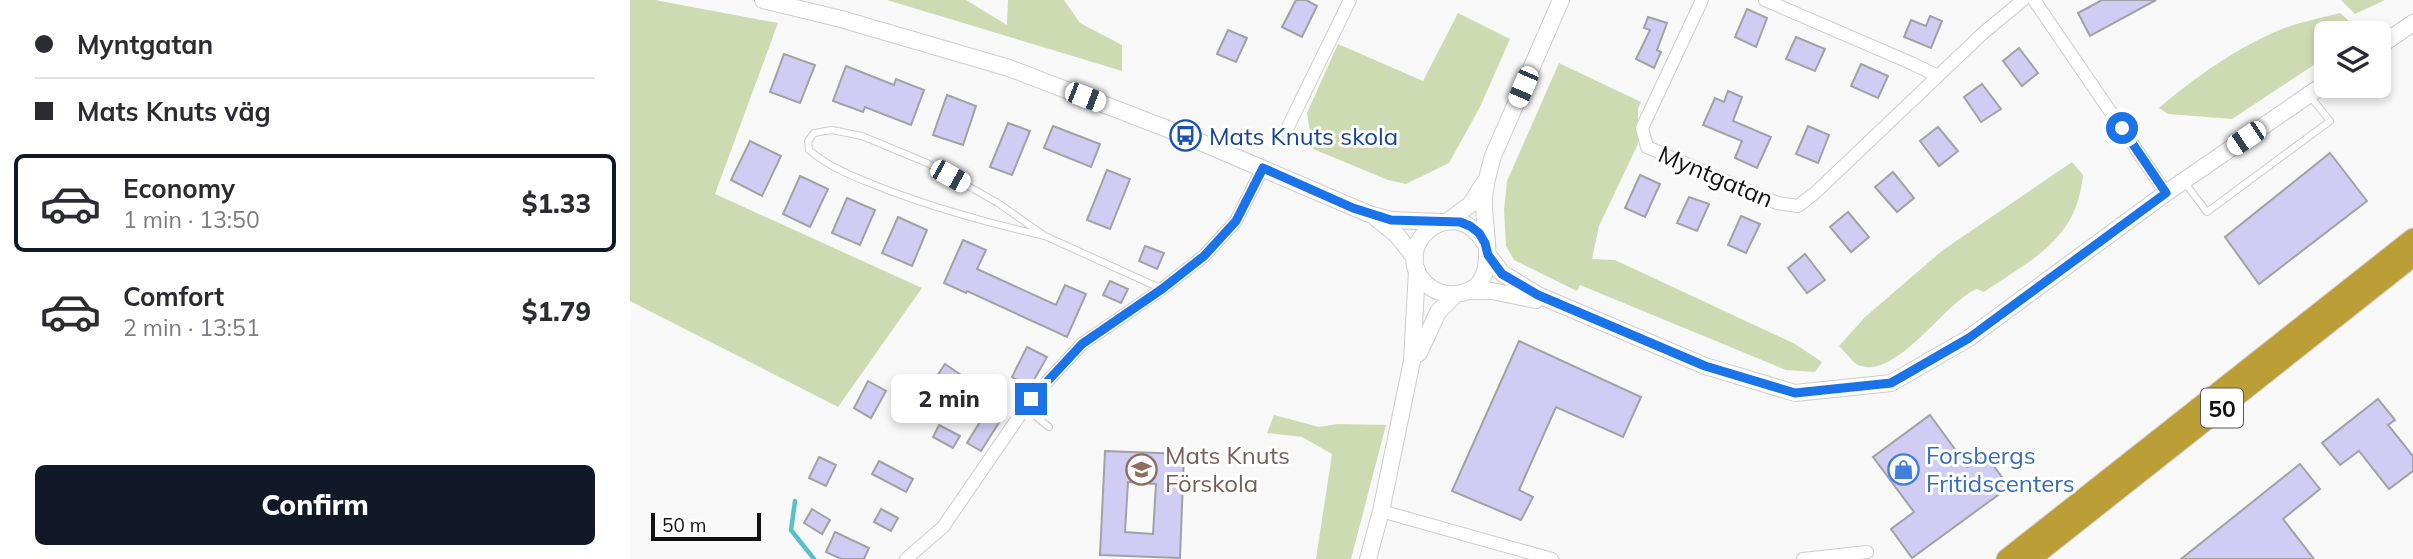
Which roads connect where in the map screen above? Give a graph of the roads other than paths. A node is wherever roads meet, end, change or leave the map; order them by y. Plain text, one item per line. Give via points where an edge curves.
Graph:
1 (763, 0) edge
2 (1350, 0) edge
3 (1561, 0) edge
4 (1702, 0) edge
5 (1765, 0) edge
6 (2023, 0) edge
7 (2034, 0) edge
8 (2413, 23) edge
9 (2391, 38) edge
10 (1938, 76) junction
11 (2314, 91) edge
12 (2309, 95) junction
13 (1286, 131) dead end
14 (1263, 168) junction
15 (1488, 174) junction
16 (2183, 181) junction
17 (2166, 193) junction
18 (1369, 214) junction
19 (1445, 222) junction
20 (1045, 236) junction
21 (2413, 238) edge
22 (1487, 249) junction
23 (2413, 257) edge
24 (1416, 264) junction
25 (1162, 289) junction
26 (1462, 292) junction
27 (1562, 306) junction
28 (1407, 392) junction
29 (1025, 408) junction
30 (1049, 426) dead end
31 (1381, 511) junction
32 (1867, 552) dead end
33 (906, 559) edge
34 (1368, 559) edge
35 (1552, 559) edge
36 (1803, 559) edge
37 (2006, 559) edge
38 (2031, 559) edge

1 - 14 street via 1009,68
2 - 13 street
3 - 15 street
4 - 10 street, Myntgatan via 1642,128 1647,147 1777,203 1798,206 1816,192
5 - 10 street
6 - 10 street, Myntgatan
7 - 17 street
8 - 9 street
11 - 12 street
12 - 16 street
12 - 16 lane via 2330,121 2207,212
14 - 18 street
14 - 25 street via 1236,221 1204,256
15 - 19 street via 1471,204
15 - 22 street via 1484,198
16 - 17 street
17 - 27 street via 1969,338 1891,383 1795,393 1705,366
18 - 19 street via 1391,220
18 - 24 street via 1397,235
19 - 22 street via 1470,226
19 - 24 street via 1422,235
20 - 20 lane via 927,163 862,136 832,130 814,133 808,141 809,150 821,160 869,183 942,210
20 - 25 lane
21 - 37 highway, 50
22 - 26 street via 1483,276
22 - 27 street via 1502,274
23 - 38 highway, 50
24 - 26 street via 1432,289 1444,294
24 - 28 street via 1415,338
25 - 29 street via 1082,344
26 - 27 street via 1513,295
26 - 28 street via 1438,312 1428,330
28 - 31 street
29 - 30 lane
29 - 33 street via 943,527
31 - 34 street
31 - 35 street
32 - 36 street

